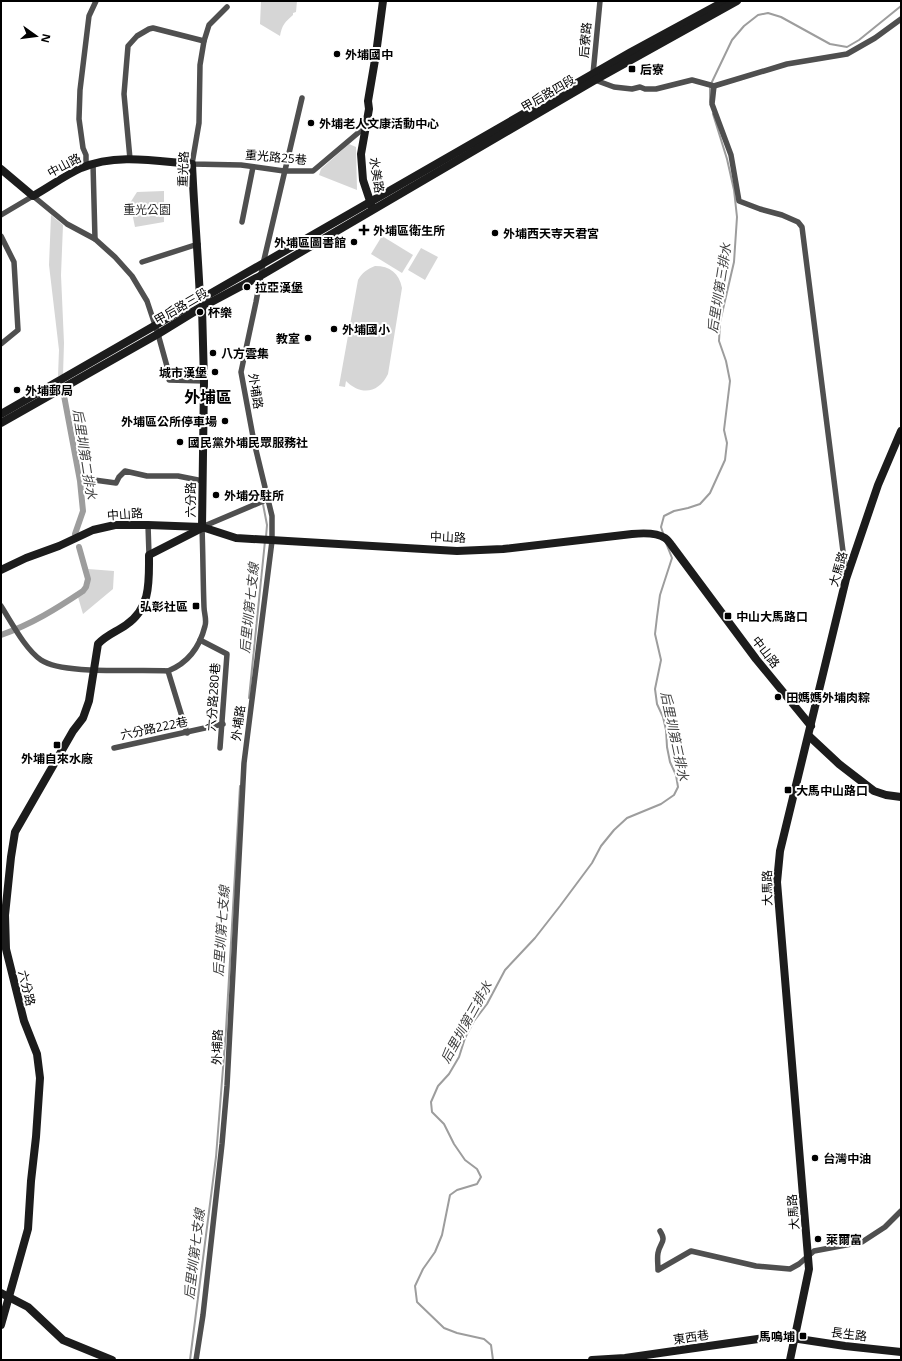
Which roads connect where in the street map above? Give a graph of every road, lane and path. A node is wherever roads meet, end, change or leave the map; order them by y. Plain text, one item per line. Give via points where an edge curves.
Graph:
1 (96, 1) edge
2 (383, 1) edge
3 (600, 1) edge
4 (725, 1) edge
5 (737, 1) edge
6 (228, 7) dead end
7 (901, 19) edge
8 (204, 41) junction
9 (594, 77) junction
10 (714, 86) junction
11 (302, 98) dead end
12 (365, 127) junction
13 (130, 159) junction
14 (192, 164) junction
15 (90, 165) junction
16 (253, 167) junction
17 (1, 170) edge
18 (284, 171) junction
19 (33, 196) junction
20 (371, 206) junction
21 (1, 215) edge
22 (242, 222) dead end
23 (1, 236) edge
24 (95, 239) junction
25 (198, 244) junction
26 (142, 262) dead end
27 (263, 264) junction
28 (260, 276) junction
29 (201, 303) junction
30 (157, 330) junction
31 (1, 344) edge
32 (204, 381) junction
33 (1, 414) edge
34 (1, 423) edge
35 (901, 431) edge
36 (87, 479) dead end
37 (202, 481) junction
38 (268, 500) junction
39 (148, 524) junction
40 (202, 527) junction
41 (272, 541) junction
42 (149, 555) junction
43 (1, 570) edge
44 (846, 579) junction
45 (1, 606) edge
46 (200, 640) junction
47 (94, 670) junction
48 (168, 671) junction
49 (222, 724) junction
50 (811, 726) junction
51 (187, 733) junction
52 (809, 736) junction
53 (114, 748) dead end
54 (220, 748) dead end
55 (901, 797) edge
56 (901, 1211) edge
57 (660, 1231) dead end
58 (808, 1257) junction
59 (1, 1293) edge
60 (10, 1297) junction
61 (1, 1325) edge
62 (794, 1339) junction
63 (901, 1352) edge
64 (112, 1360) edge
65 (196, 1360) edge
66 (592, 1360) edge
67 (790, 1360) edge

1 - 15 street via 89,16 80,90 79,119 83,148
2 - 12 street, 水美路
3 - 9 street, 后寮路
4 - 9 street, 甲后路四段 via 632,52
5 - 9 street, 甲后路四段
6 - 8 street, 重光路 via 209,25
7 - 10 street via 847,54 787,64
8 - 13 street via 149,28 128,46 124,94
8 - 14 street, 重光路 via 200,65 199,123
9 - 10 street via 614,87 632,89 656,89 692,80
9 - 20 street, 甲后路四段
10 - 44 street via 712,104 731,155 739,201 782,215 798,222 802,227
11 - 18 street, 外埔路
12 - 18 street, 重光路25巷 via 313,171
12 - 20 street, 水美路 via 361,154 363,180
13 - 14 street, 中山路
13 - 15 street, 中山路
14 - 16 street, 重光路25巷
14 - 25 street, 重光路
15 - 19 street, 中山路
15 - 24 street
16 - 18 street, 重光路25巷
16 - 22 street
17 - 19 street
18 - 27 street, 外埔路
19 - 21 street, 中山路
19 - 24 street via 67,224
20 - 27 street, 甲后路三段
20 - 28 street, 甲后路三段
23 - 31 street via 14,262 18,330
24 - 30 street via 132,276 147,301
25 - 26 street
25 - 29 street, 重光路
27 - 28 street, 外埔路
27 - 29 street, 甲后路三段
28 - 29 street, 甲后路三段
28 - 38 street, 外埔路 via 241,372
29 - 30 street, 甲后路三段
29 - 32 street, 六分路
30 - 32 street via 169,380
30 - 33 street, 甲后路三段
30 - 34 street, 甲后路三段
32 - 37 street, 六分路
35 - 44 street, 大馬路 via 878,485
36 - 37 street via 116,483 125,471 147,476 178,476
37 - 40 street, 六分路
38 - 40 street
38 - 41 street, 外埔路 via 272,516
39 - 40 street, 中山路
39 - 42 street
39 - 43 street, 中山路 via 115,525 93,530
40 - 41 street, 中山路 via 236,538
40 - 42 street, 六分路
40 - 46 street via 206,624
41 - 50 street, 中山路 via 457,551 503,549 632,534 660,536 672,546 756,659
41 - 65 street, 外埔路 via 244,763 227,1086
42 - 47 street, 六分路 via 149,584 144,606 126,625 103,637 98,644
44 - 50 street, 大馬路
45 - 47 street via 28,647 40,659 50,665
46 - 48 street via 190,658
46 - 49 street, 六分路280巷 via 227,654
47 - 48 street
47 - 60 street, 六分路 via 89,701 82,718 15,832 11,857 5,915 6,949 24,1021 37,1054 40,1102 28,1229
48 - 51 street
49 - 51 street, 六分路222巷
49 - 54 street, 六分路280巷
50 - 52 street, 大馬路
51 - 53 street, 六分路222巷
52 - 55 street via 839,764 874,790
52 - 58 street, 大馬路 via 780,851 777,882
56 - 58 street via 885,1227 862,1242 814,1251
57 - 58 street via 664,1237 658,1252 658,1270 691,1250 756,1266 790,1269
58 - 62 street, 大馬路 via 809,1269
59 - 60 street
60 - 61 street, 六分路
60 - 64 street via 28,1307 63,1340
62 - 63 street, 長生路
62 - 66 street, 東西巷 via 779,1336 625,1358
62 - 67 street, 大馬路

